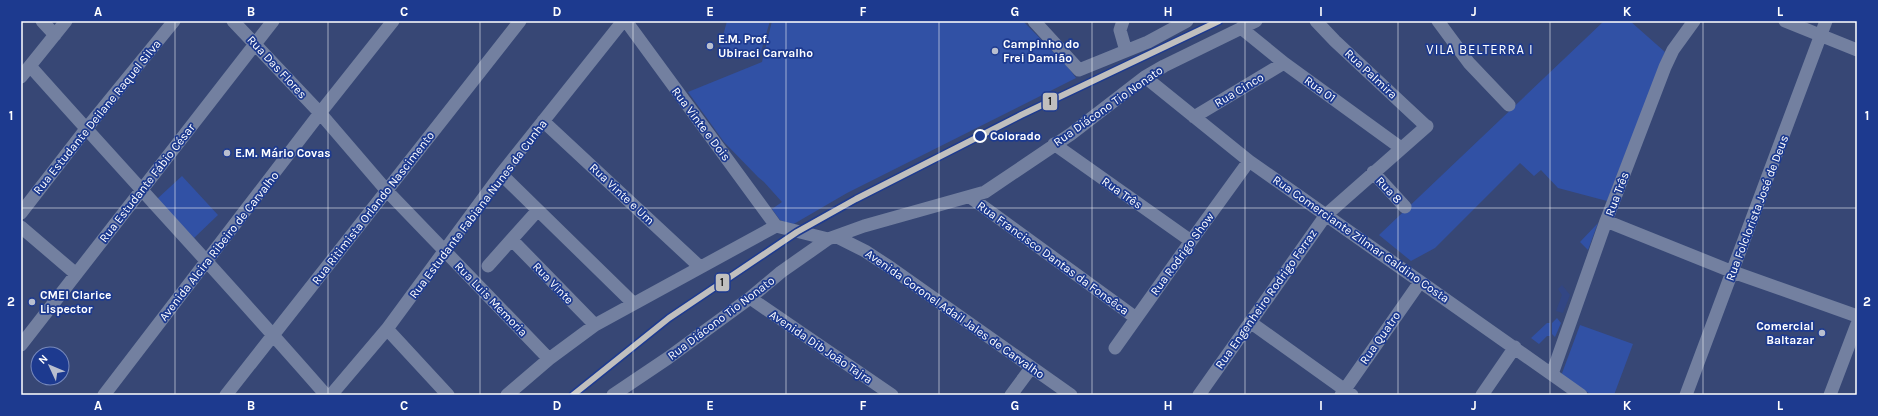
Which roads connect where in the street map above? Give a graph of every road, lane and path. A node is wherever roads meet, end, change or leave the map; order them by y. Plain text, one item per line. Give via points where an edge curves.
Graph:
1 (42, 21) edge
2 (66, 21) edge
3 (174, 21) edge
4 (233, 21) edge
5 (273, 21) edge
6 (393, 21) edge
7 (520, 21) edge
8 (624, 21) edge
9 (1034, 21) edge
10 (1123, 21) edge
11 (1187, 21) edge
12 (1256, 21) edge
13 (1316, 21) edge
14 (1438, 21) edge
15 (1694, 21) edge
16 (1785, 21) edge
17 (1826, 21) edge
18 (1241, 28) junction
19 (55, 35) junction
20 (1821, 36) junction
21 (255, 44) junction
22 (1857, 50) edge
23 (1126, 51) junction
24 (1284, 63) junction
25 (30, 66) junction
26 (21, 77) edge
27 (1144, 77) junction
28 (1509, 105) dead end
29 (320, 113) junction
30 (1194, 117) junction
31 (543, 121) junction
32 (1427, 126) joint
33 (86, 129) junction
34 (1054, 144) junction
35 (1401, 148) junction
36 (1250, 161) junction
37 (1373, 172) junction
38 (501, 174) junction
39 (141, 190) junction
40 (387, 191) junction
41 (970, 197) junction
42 (1405, 207) dead end
43 (538, 210) junction
44 (21, 213) edge
45 (1326, 215) junction
46 (1606, 222) junction
47 (776, 226) junction
48 (21, 227) edge
49 (832, 238) junction
50 (512, 240) junction
51 (1191, 241) junction
52 (445, 252) junction
53 (208, 261) junction
54 (488, 266) dead end
55 (700, 267) junction
56 (1733, 272) junction
57 (76, 274) junction
58 (1420, 282) junction
59 (750, 298) junction
60 (633, 303) junction
61 (1857, 316) edge
62 (1136, 318) junction
63 (1250, 322) junction
64 (1857, 324) edge
65 (594, 325) junction
66 (387, 329) junction
67 (274, 335) junction
68 (21, 345) edge
69 (1515, 347) junction
70 (1115, 348) dead end
71 (549, 359) junction
72 (1031, 368) junction
73 (1552, 374) junction
74 (1346, 393) edge
75 (617, 394) edge
76 (104, 395) edge
77 (226, 395) edge
78 (326, 395) edge
79 (331, 395) edge
80 (448, 395) edge
81 (507, 395) edge
82 (892, 395) edge
83 (1011, 395) edge
84 (1071, 395) edge
85 (1198, 395) edge
86 (1482, 395) edge
87 (1581, 395) edge
88 (1686, 395) edge
89 (1830, 395) edge

1 - 19 street
2 - 19 street
3 - 33 street, Rua Estudante Deilane Raquel Silva
4 - 21 street, Rua Das Flores
5 - 21 street, Rua Estudante Fábio César
6 - 29 street, Avenida Alcira Ribeiro de Carvalho
7 - 40 street, Rua Ritimista Orlando Nascimento
8 - 31 street, Rua Estudante Fabiana Nunes da Cunha
8 - 47 street, Rua Vinte e Dois
9 - 23 street via 1079,70
10 - 23 street via 1120,30
11 - 23 street
12 - 18 street, Rua Diácono Tio Nonato
13 - 32 street, Rua Palmira via 1334,41
14 - 28 street via 1469,63
15 - 46 street, Rua Três via 1669,58
16 - 20 street
17 - 20 street, Rua Folclorista José de Deus
18 - 24 street, Rua 01
18 - 27 street, Rua Diácono Tio Nonato
19 - 25 street
20 - 22 street
20 - 56 street, Rua Folclorista José de Deus
21 - 29 street, Rua Das Flores
21 - 39 street, Rua Estudante Fábio César
24 - 30 street, Rua Cinco
24 - 35 street, Rua 01
25 - 26 street
25 - 33 street
27 - 30 street, Rua Comerciante Zilmar Galdino Costa
27 - 34 street, Rua Diácono Tio Nonato via 1113,103
29 - 40 street, Rua Luis Memoria
29 - 53 street, Avenida Alcira Ribeiro de Carvalho
30 - 36 street, Rua Comerciante Zilmar Galdino Costa
31 - 38 street, Rua Estudante Fabiana Nunes da Cunha
31 - 55 street, Rua Vinte e Um
32 - 35 street, Rua Engenheiro Rodrigo Ferraz
33 - 39 street
33 - 44 street, Rua Estudante Deilane Raquel Silva
34 - 41 street, Rua Diácono Tio Nonato via 985,192
34 - 51 street, Rua Três
35 - 37 street, Rua Engenheiro Rodrigo Ferraz
36 - 45 street, Rua Comerciante Zilmar Galdino Costa
36 - 51 street, Rua Rodrigo Show
37 - 42 street, Rua 8
37 - 45 street, Rua Engenheiro Rodrigo Ferraz
38 - 43 street
38 - 52 street, Rua Estudante Fabiana Nunes da Cunha
39 - 53 street
39 - 57 street, Rua Estudante Fábio César
40 - 52 street, Rua Luis Memoria
40 - 67 street, Rua Ritimista Orlando Nascimento
41 - 49 street, Rua Diácono Tio Nonato via 864,226
41 - 62 street, Rua Francisco Dantas da Fonsêca
43 - 50 street
43 - 60 street
45 - 58 street, Rua Comerciante Zilmar Galdino Costa
45 - 63 street, Rua Engenheiro Rodrigo Ferraz
46 - 56 street
46 - 73 street, Rua Três
47 - 49 street
47 - 55 street
48 - 57 street
49 - 59 street, Rua Diácono Tio Nonato via 781,272
49 - 72 street, Avenida Coronel Adail Jales de Carvalho via 891,268
50 - 54 street
50 - 65 street, Rua Vinte
51 - 62 street, Rua Rodrigo Show
52 - 66 street, Rua Estudante Fabiana Nunes da Cunha
52 - 71 street, Rua Luis Memoria
53 - 67 street
53 - 76 street, Avenida Alcira Ribeiro de Carvalho
55 - 60 street
56 - 61 street
56 - 88 street, Rua Folclorista José de Deus
57 - 68 street, Rua Estudante Fábio César
58 - 69 street, Rua Comerciante Zilmar Galdino Costa
58 - 74 street, Rua Quatro
59 - 75 street, Rua Diácono Tio Nonato
59 - 82 street, Avenida Dib João Tajra
60 - 65 street
62 - 70 street, Rua Rodrigo Show
63 - 74 street
63 - 85 street, Rua Engenheiro Rodrigo Ferraz
64 - 89 street
65 - 71 street
66 - 79 street, Rua Estudante Fabiana Nunes da Cunha
66 - 80 street
67 - 77 street, Rua Ritimista Orlando Nascimento
67 - 78 street
69 - 73 street, Rua Comerciante Zilmar Galdino Costa
69 - 86 street
71 - 81 street
72 - 83 street
72 - 84 street, Avenida Coronel Adail Jales de Carvalho
73 - 87 street, Rua Comerciante Zilmar Galdino Costa

